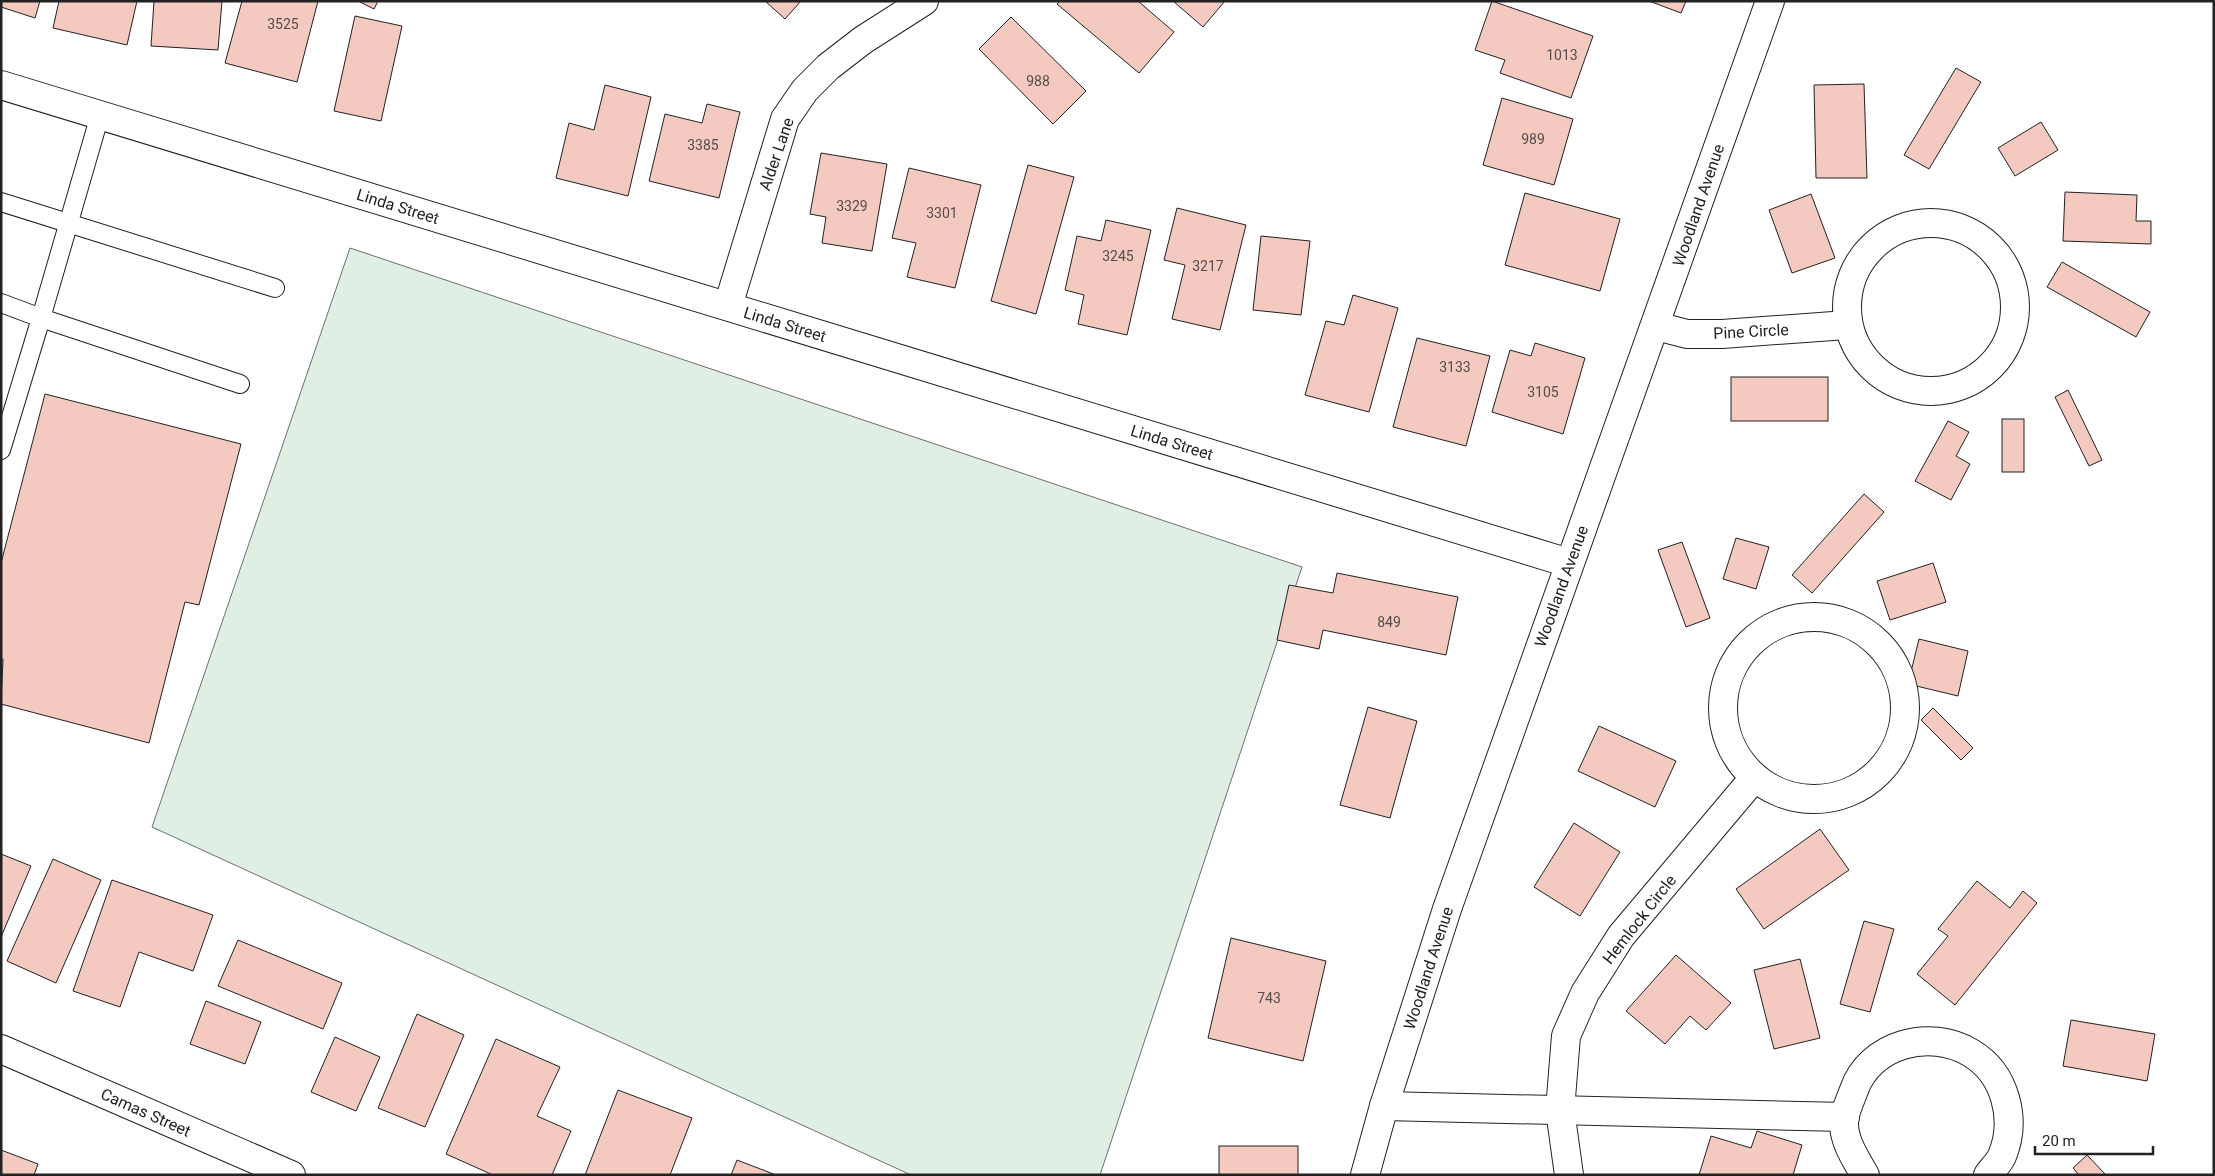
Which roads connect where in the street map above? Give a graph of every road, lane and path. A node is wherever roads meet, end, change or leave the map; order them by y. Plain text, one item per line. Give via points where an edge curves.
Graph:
1 (924, 1) edge
2 (1770, 1) edge
3 (1, 85) edge
4 (100, 115) junction
5 (1, 202) edge
6 (69, 223) junction
7 (274, 288) dead end
8 (1, 303) edge
9 (728, 306) junction
10 (41, 318) junction
11 (1847, 324) junction
12 (1656, 326) junction
13 (240, 384) dead end
14 (1, 450) edge
15 (1569, 563) junction
16 (1754, 778) junction
17 (1, 1049) edge
18 (1384, 1106) junction
19 (1560, 1110) junction
20 (1845, 1117) junction
21 (291, 1175) edge
22 (1365, 1175) edge
23 (1569, 1175) edge
24 (1865, 1175) edge
25 (1988, 1175) edge

1 - 9 street, Alder Lane via 828,67 805,90 785,119
2 - 12 street, Woodland Avenue
3 - 4 street, Linda Street
4 - 6 lane
4 - 9 street, Linda Street
5 - 6 lane
6 - 7 lane
6 - 10 lane
8 - 10 lane
9 - 15 street, Linda Street
10 - 13 lane
10 - 14 lane
11 - 11 street via 1862,356 1882,376 1913,390 1934,392 1957,388 1980,376 2000,358 2016,318 2015,293 2006,266 1988,244 1972,233 1936,222 1900,228 1874,244 1850,280 1846,300
11 - 12 street, Pine Circle via 1722,334 1687,334
12 - 15 street, Woodland Avenue
15 - 18 street, Woodland Avenue via 1447,909
16 - 16 street via 1785,796 1836,798 1882,773 1906,730 1906,689 1886,647 1837,618 1786,620 1750,642 1732,667 1723,693 1724,725 1734,754
16 - 19 street, Hemlock Circle via 1621,936 1585,993 1566,1036
17 - 21 street, Camas Street
18 - 19 street
18 - 22 street, Woodland Avenue
19 - 20 street
19 - 23 street, Hemlock Circle
20 - 24 street via 1848,1146
20 - 25 street via 1859,1076 1876,1057 1904,1043 1941,1041 1971,1053 1993,1072 2007,1103 2009,1127 2001,1157

